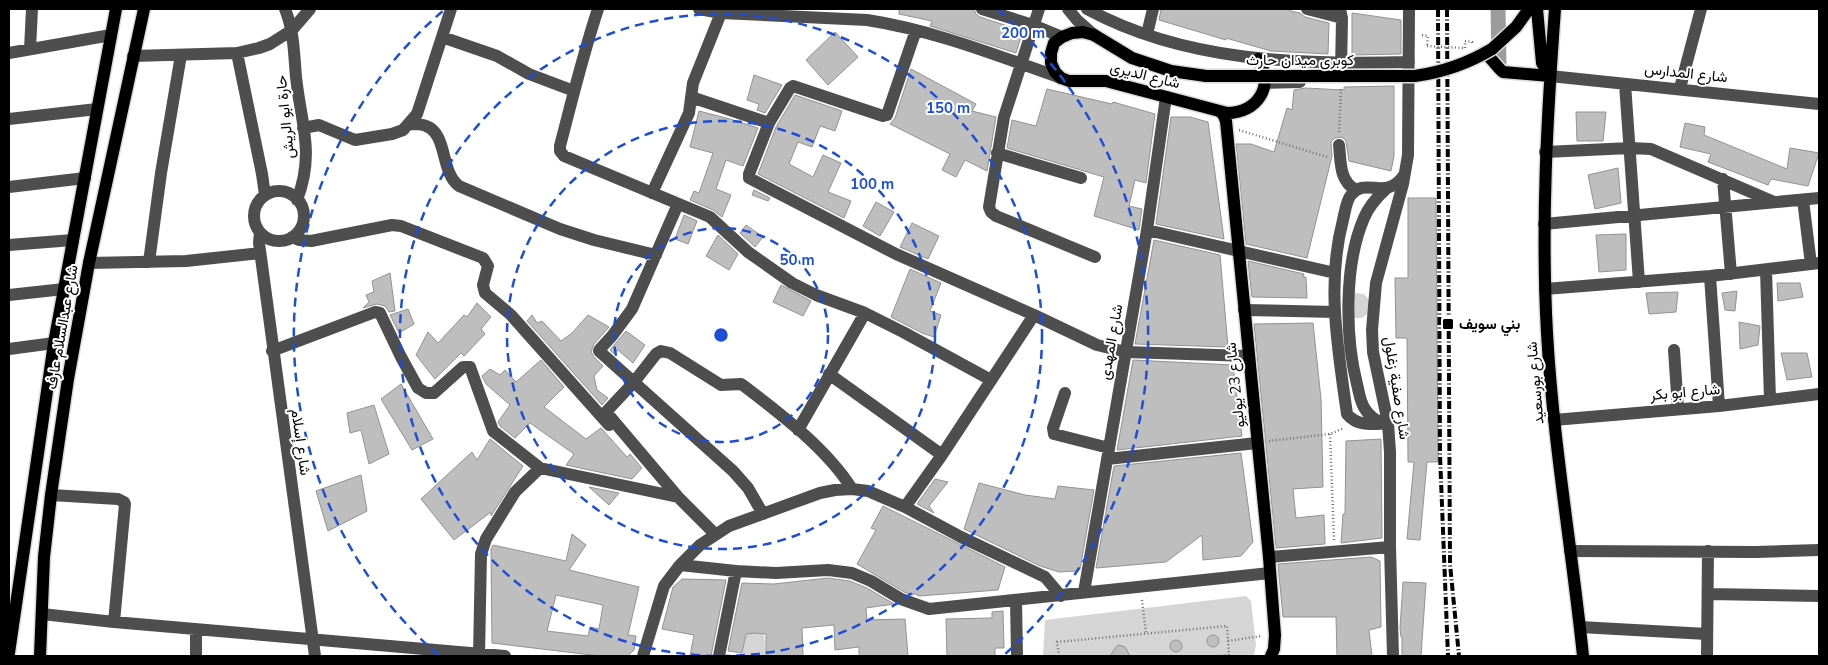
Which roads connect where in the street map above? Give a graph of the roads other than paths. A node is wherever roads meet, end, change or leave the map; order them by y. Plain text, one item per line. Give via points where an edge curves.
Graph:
1 (32, 9) edge
2 (116, 9) edge
3 (144, 9) edge
4 (285, 9) edge
5 (310, 9) edge
6 (451, 9) edge
7 (598, 9) edge
8 (699, 9) edge
9 (982, 9) edge
10 (1039, 9) edge
11 (1068, 9) edge
12 (1087, 9) edge
13 (1153, 9) edge
14 (1307, 9) edge
15 (1409, 9) edge
16 (1529, 9) edge
17 (1537, 9) edge
18 (1555, 9) edge
19 (1701, 9) edge
20 (739, 11) edge
21 (720, 12) junction
22 (1341, 13) edge
23 (1033, 25) junction
24 (292, 30) junction
25 (916, 30) junction
26 (1147, 34) junction
27 (112, 35) junction
28 (1094, 35) junction
29 (442, 37) junction
30 (1062, 37) junction
31 (30, 49) junction
32 (9, 53) edge
33 (237, 53) junction
34 (1484, 53) dead end
35 (181, 55) junction
36 (133, 56) junction
37 (1258, 59) junction
38 (1409, 62) junction
39 (1020, 64) junction
40 (1341, 64) junction
41 (1550, 76) junction
42 (1061, 78) junction
43 (1341, 81) junction
44 (1409, 81) junction
45 (1265, 82) junction
46 (1625, 84) junction
47 (1680, 88) junction
48 (574, 91) junction
49 (691, 97) junction
50 (1166, 97) junction
51 (1819, 104) edge
52 (98, 109) junction
53 (1220, 111) junction
54 (9, 119) edge
55 (769, 123) junction
56 (410, 124) junction
57 (304, 128) junction
58 (1339, 145) road end
59 (1630, 148) junction
60 (1545, 152) junction
61 (998, 153) junction
62 (1406, 170) junction
63 (85, 178) junction
64 (1082, 178) dead end
65 (1723, 179) junction
66 (9, 187) edge
67 (1387, 188) junction
68 (1356, 190) junction
69 (652, 193) junction
70 (265, 195) junction
71 (1819, 198) edge
72 (297, 200) junction
73 (1803, 200) junction
74 (1776, 203) junction
75 (678, 204) junction
76 (1725, 207) junction
77 (1634, 215) junction
78 (1544, 224) junction
79 (1147, 230) junction
80 (260, 232) junction
81 (292, 237) junction
82 (73, 240) junction
83 (9, 245) edge
84 (1238, 250) junction
85 (260, 253) junction
86 (656, 256) junction
87 (1094, 257) dead end
88 (149, 262) junction
89 (90, 263) junction
90 (1815, 263) edge
91 (1766, 270) junction
92 (1335, 273) junction
93 (1731, 274) junction
94 (1710, 276) junction
95 (1639, 282) junction
96 (64, 289) junction
97 (1545, 289) junction
98 (9, 295) edge
99 (1244, 310) junction
100 (1334, 312) junction
101 (865, 313) junction
102 (1034, 314) junction
103 (54, 343) junction
104 (9, 349) edge
105 (1674, 350) dead end
106 (272, 351) junction
107 (1126, 352) junction
108 (1248, 356) junction
109 (830, 374) junction
110 (991, 380) junction
111 (634, 382) junction
112 (1065, 393) dead end
113 (1819, 394) edge
114 (1770, 400) junction
115 (1719, 406) junction
116 (1678, 409) junction
117 (1554, 420) junction
118 (1388, 423) junction
119 (798, 430) junction
120 (1257, 443) junction
121 (1108, 453) junction
122 (942, 455) junction
123 (540, 468) junction
124 (852, 489) junction
125 (51, 495) junction
126 (678, 497) junction
127 (905, 507) junction
128 (763, 514) junction
129 (715, 534) junction
130 (1390, 547) junction
131 (1819, 550) edge
132 (1570, 551) junction
133 (1708, 551) junction
134 (1269, 557) junction
135 (680, 565) junction
136 (736, 571) junction
137 (1270, 573) junction
138 (1084, 592) junction
139 (1708, 594) junction
140 (1062, 596) junction
141 (1819, 596) edge
142 (1016, 600) junction
143 (42, 614) junction
144 (114, 622) junction
145 (1580, 627) junction
146 (196, 629) junction
147 (1707, 634) junction
148 (312, 638) junction
149 (9, 653) edge
150 (479, 655) edge
151 (40, 656) edge
152 (196, 656) edge
153 (315, 656) edge
154 (505, 656) edge
155 (643, 656) edge
156 (719, 656) edge
157 (1017, 656) edge
158 (1271, 656) edge
159 (1393, 656) edge
160 (1584, 656) edge
161 (1707, 656) edge

1 - 31 street
2 - 27 main road, شارع عبدالسلام عارف
3 - 36 main road, شارع عبدالسلام عارف
4 - 24 street
5 - 24 street
6 - 29 street
7 - 48 street
8 - 21 street, شارع الديرى
9 - 23 street
10 - 23 street
11 - 28 street, كوبرى ميدان حارث
12 - 26 street via 1126,28
13 - 26 street
14 - 22 street
15 - 38 street, شارع صفية زغلول
16 - 28 main road, كوبرى ميدان حارث, bridge via 1516,27 1492,49 1463,65 1415,76 1206,76 1171,71 1132,58
17 - 41 main road, شارع بورسعيد via 1542,63
18 - 41 main road, شارع بورسعيد
19 - 47 street
20 - 21 street, شارع الديرى
20 - 25 street, شارع الديرى via 867,20
21 - 49 street via 693,83
22 - 40 street
23 - 30 street
23 - 39 street
24 - 33 street via 270,44
24 - 57 street, حارة ابو الريش
25 - 39 street, شارع الديرى
25 - 55 street via 887,115 793,86
26 - 37 street via 1199,49
27 - 31 street
27 - 52 main road, شارع عبدالسلام عارف
28 - 30 main road via 1078,32
29 - 48 street via 497,56 529,74
29 - 56 street via 417,114
30 - 42 main road via 1054,43 1050,53 1051,63
31 - 32 street
33 - 35 street
33 - 70 street
34 - 41 main road via 1503,72
35 - 36 street
35 - 88 street
36 - 89 main road, شارع عبدالسلام عارف
37 - 40 street
37 - 45 main road via 1265,73
38 - 40 street
38 - 44 street, شارع صفية زغلول
39 - 42 street, شارع الديرى
39 - 61 street via 1004,117
40 - 43 street
41 - 46 street, شارع المدارس
41 - 60 main road, شارع بورسعيد
42 - 50 main road, شارع الديرى via 1106,81
43 - 44 street
43 - 45 street
44 - 62 street, شارع صفية زغلول
45 - 53 main road, شارع الديرى via 1261,96 1250,108 1235,113
46 - 47 street, شارع المدارس
46 - 59 street
47 - 51 street, شارع المدارس
48 - 69 street via 560,151 564,156
49 - 55 street
49 - 69 street via 689,113
50 - 53 main road, شارع الديرى
50 - 79 street, شارع المهدى
52 - 54 street
52 - 63 main road, شارع عبدالسلام عارف
53 - 84 main road, شارع 23 يوليو via 1226,126
55 - 102 street via 749,174 750,180 896,254
56 - 57 street via 392,134 361,140 319,125
56 - 86 street via 426,126 438,136 450,175 459,186 560,229
57 - 72 street, حارة ابو الريش via 307,162
58 - 68 street via 1345,181
59 - 60 street
59 - 65 street via 1660,152
59 - 77 street
60 - 78 main road, شارع بورسعيد
61 - 64 street
61 - 87 street via 989,207 991,212
62 - 67 street via 1399,182
62 - 118 street, شارع صفية زغلول via 1382,258 1373,307 1373,352
63 - 66 street
63 - 82 main road, شارع عبدالسلام عارف
65 - 74 street
65 - 76 street
67 - 68 street
67 - 118 street via 1368,209 1360,229 1351,272 1348,313 1351,354 1362,403 1370,416
68 - 92 street via 1349,198 1342,225
69 - 75 street
70 - 72 street via 278,191
70 - 80 street via 254,213
71 - 73 street
72 - 81 street via 303,219
73 - 74 street
73 - 90 street
74 - 76 street
75 - 86 street
75 - 101 street via 710,217 748,252 792,283
76 - 77 street
76 - 93 street
77 - 78 street
77 - 95 street
78 - 97 main road, شارع بورسعيد
79 - 84 street
79 - 107 street, شارع المهدى
80 - 81 street via 272,240
80 - 85 street, شارع إسلام
81 - 126 street via 311,241 392,225 483,258 488,266 483,285 485,293 511,315
82 - 83 street
82 - 96 main road, شارع عبدالسلام عارف
84 - 92 street
84 - 99 main road, شارع 23 يوليو
85 - 88 street
85 - 106 street, شارع إسلام
86 - 111 street via 632,309 600,349 601,355
88 - 89 street
89 - 125 main road, شارع عبدالسلام عارف
90 - 91 street
91 - 93 street
91 - 114 street
92 - 100 street
93 - 94 street
94 - 95 street
94 - 115 street
95 - 97 street
96 - 98 street
96 - 103 main road, شارع عبدالسلام عارف
97 - 117 main road, شارع بورسعيد
99 - 100 street
99 - 108 main road, شارع 23 يوليو
100 - 118 street via 1347,414 1356,422 1365,424
101 - 109 street
101 - 110 street
102 - 107 street via 1097,345
102 - 110 street
103 - 104 street
103 - 149 main road, شارع عبدالسلام عارف
105 - 116 street
106 - 123 street via 375,312 380,313 422,392 434,393 463,367 470,367 493,431
106 - 148 street, شارع إسلام
107 - 108 street
107 - 121 street, شارع المهدى
108 - 120 main road, شارع 23 يوليو
109 - 119 street
109 - 122 street
110 - 122 street
111 - 119 street via 656,354 665,351 721,385 744,386
111 - 126 street via 606,412
111 - 128 street via 733,471 748,488
112 - 121 street via 1053,428 1054,434
113 - 114 street, شارع ابو بكر
114 - 115 street, شارع ابو بكر
115 - 116 street, شارع ابو بكر
116 - 117 street, شارع ابو بكر
117 - 132 main road, شارع بورسعيد
118 - 130 street, شارع صفية زغلول
119 - 124 street via 835,464
120 - 121 street
120 - 134 main road, شارع 23 يوليو
121 - 138 street, شارع المهدى
122 - 127 street
123 - 126 street
123 - 150 street via 515,492 486,539 481,554
124 - 127 street
124 - 128 street via 820,494
125 - 143 main road, شارع عبدالسلام عارف
125 - 144 street via 118,499 125,504
126 - 129 street
127 - 140 street via 1045,576
128 - 129 street
129 - 135 street
130 - 134 street
130 - 159 street, شارع صفية زغلول
131 - 133 street
132 - 133 street
132 - 145 main road, شارع بورسعيد
133 - 139 street
134 - 137 main road, شارع 23 يوليو
135 - 136 street
135 - 155 street via 664,586
136 - 142 street via 828,570 852,573 901,599 929,609
136 - 156 street
137 - 138 street
137 - 158 main road, شارع 23 يوليو via 1275,635
138 - 140 street
139 - 141 street
139 - 147 street
140 - 142 street
142 - 157 street
143 - 144 street
143 - 151 main road, شارع عبدالسلام عارف
144 - 146 street
145 - 147 street
145 - 160 main road, شارع بورسعيد
146 - 148 street
146 - 152 street
147 - 161 street
148 - 150 street
148 - 153 street, شارع إسلام
150 - 154 street

